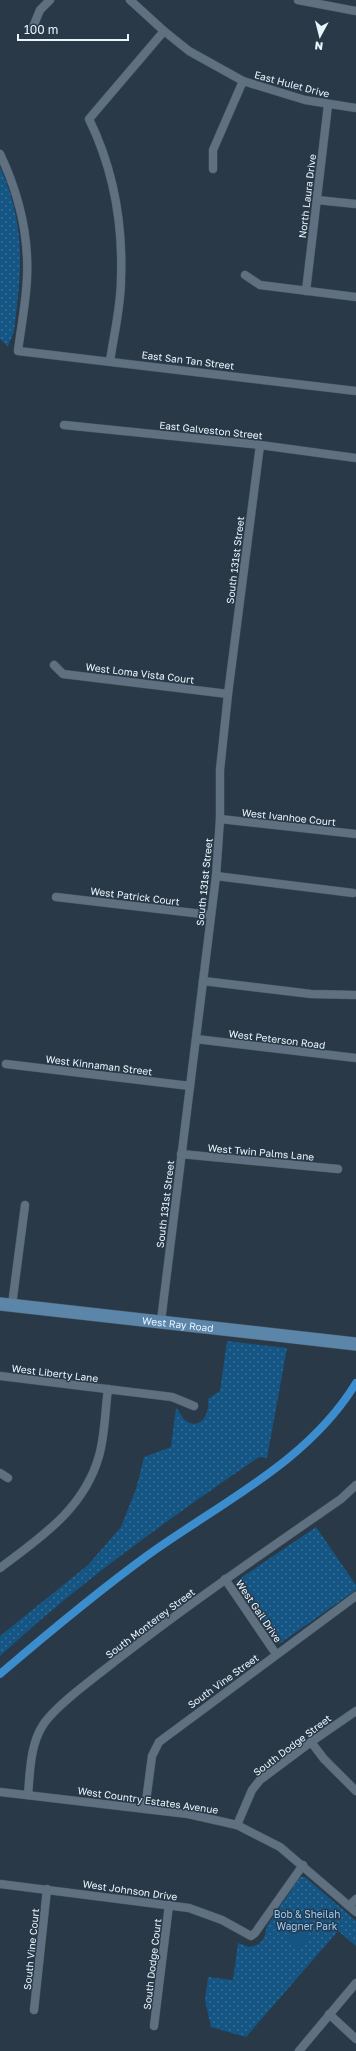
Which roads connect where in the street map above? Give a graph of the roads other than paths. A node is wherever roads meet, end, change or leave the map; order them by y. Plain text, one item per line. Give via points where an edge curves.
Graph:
1 (50, 0) edge
2 (130, 0) edge
3 (298, 0) edge
4 (356, 11) edge
5 (33, 27) dead end
6 (164, 31) junction
7 (243, 81) junction
8 (328, 105) junction
9 (356, 108) edge
10 (0, 154) edge
11 (213, 169) dead end
12 (317, 200) junction
13 (356, 204) edge
14 (245, 275) dead end
15 (306, 290) junction
16 (356, 297) edge
17 (110, 361) junction
18 (356, 391) edge
19 (64, 425) dead end
20 (260, 445) junction
21 (356, 458) edge
22 (54, 664) dead end
23 (228, 694) junction
24 (220, 819) junction
25 (356, 834) edge
26 (216, 876) junction
27 (353, 893) dead end
28 (56, 897) dead end
29 (211, 915) junction
30 (203, 981) junction
31 (356, 995) edge
32 (196, 1039) junction
33 (356, 1058) edge
34 (6, 1064) dead end
35 (190, 1086) junction
36 (181, 1154) junction
37 (338, 1169) dead end
38 (25, 1205) dead end
39 (6, 1304) edge
40 (161, 1321) junction
41 (356, 1344) edge
42 (0, 1376) edge
43 (108, 1389) junction
44 (194, 1406) dead end
45 (0, 1473) edge
46 (8, 1478) dead end
47 (356, 1486) edge
48 (0, 1568) edge
49 (225, 1579) junction
50 (356, 1596) edge
51 (276, 1654) junction
52 (356, 1711) edge
53 (311, 1742) junction
54 (356, 1791) edge
55 (0, 1792) edge
56 (28, 1795) junction
57 (145, 1809) junction
58 (237, 1825) junction
59 (303, 1865) junction
60 (0, 1884) edge
61 (47, 1889) junction
62 (356, 1899) edge
63 (169, 1904) junction
64 (349, 1906) junction
65 (356, 1912) edge
66 (356, 1983) edge
67 (34, 2010) dead end
68 (329, 2014) junction
69 (154, 2026) dead end
70 (356, 2038) edge
71 (299, 2051) edge

1 - 5 street via 40,10
2 - 6 street, East Hulet Drive
3 - 4 street
6 - 7 street, East Hulet Drive via 189,51
6 - 17 street via 89,119 113,181 121,252 122,281
7 - 8 street, East Hulet Drive via 270,91
7 - 11 street via 213,150
8 - 9 street, East Hulet Drive
8 - 12 street, North Laura Drive
10 - 17 street, East San Tan Street via 10,174 25,235 27,278 18,351
12 - 13 street
12 - 15 street, North Laura Drive
14 - 15 street via 260,285
15 - 16 street
17 - 18 street, East San Tan Street
19 - 20 street, East Galveston Street
20 - 21 street, East Galveston Street
20 - 23 street, South 131st Street
22 - 23 street, West Loma Vista Court via 63,674
23 - 24 street, South 131st Street via 220,770
24 - 25 street, West Ivanhoe Court
24 - 26 street, South 131st Street
26 - 27 street
26 - 29 street, South 131st Street
28 - 29 street, West Patrick Court
29 - 30 street, South 131st Street
30 - 31 street via 311,994
30 - 32 street, South 131st Street
32 - 33 street, West Peterson Road
32 - 35 street, South 131st Street
34 - 35 street, West Kinnaman Street
35 - 36 street, South 131st Street
36 - 37 street, West Twin Palms Lane
36 - 40 street, South 131st Street
38 - 39 street
39 - 40 main road, West Ray Road
40 - 41 main road, West Ray Road
42 - 43 street, West Liberty Lane
43 - 44 street, West Liberty Lane via 172,1397
43 - 48 street via 100,1454 84,1493 54,1528
45 - 46 street
47 - 49 street, South Monterey Street via 342,1499
49 - 51 street, West Gail Drive
49 - 56 street, South Monterey Street via 111,1664 55,1711 43,1725 34,1744
50 - 51 street, South Vine Street
51 - 57 street, South Vine Street via 159,1742 152,1756
52 - 53 street, South Dodge Street
53 - 54 street
53 - 58 street, South Dodge Street via 260,1780 252,1790
55 - 56 street
56 - 57 street, West Country Estates Avenue
57 - 58 street, West Country Estates Avenue via 200,1816
58 - 59 street, West Country Estates Avenue via 280,1847
59 - 63 street, West Johnson Drive via 251,1936 203,1912
59 - 64 street, West Country Estates Avenue
60 - 61 street, West Johnson Drive
61 - 63 street, West Johnson Drive
61 - 67 street, South Vine Court
62 - 64 street
63 - 69 street, South Dodge Court
64 - 65 street, West Country Estates Avenue
66 - 68 street
68 - 70 street
68 - 71 street

